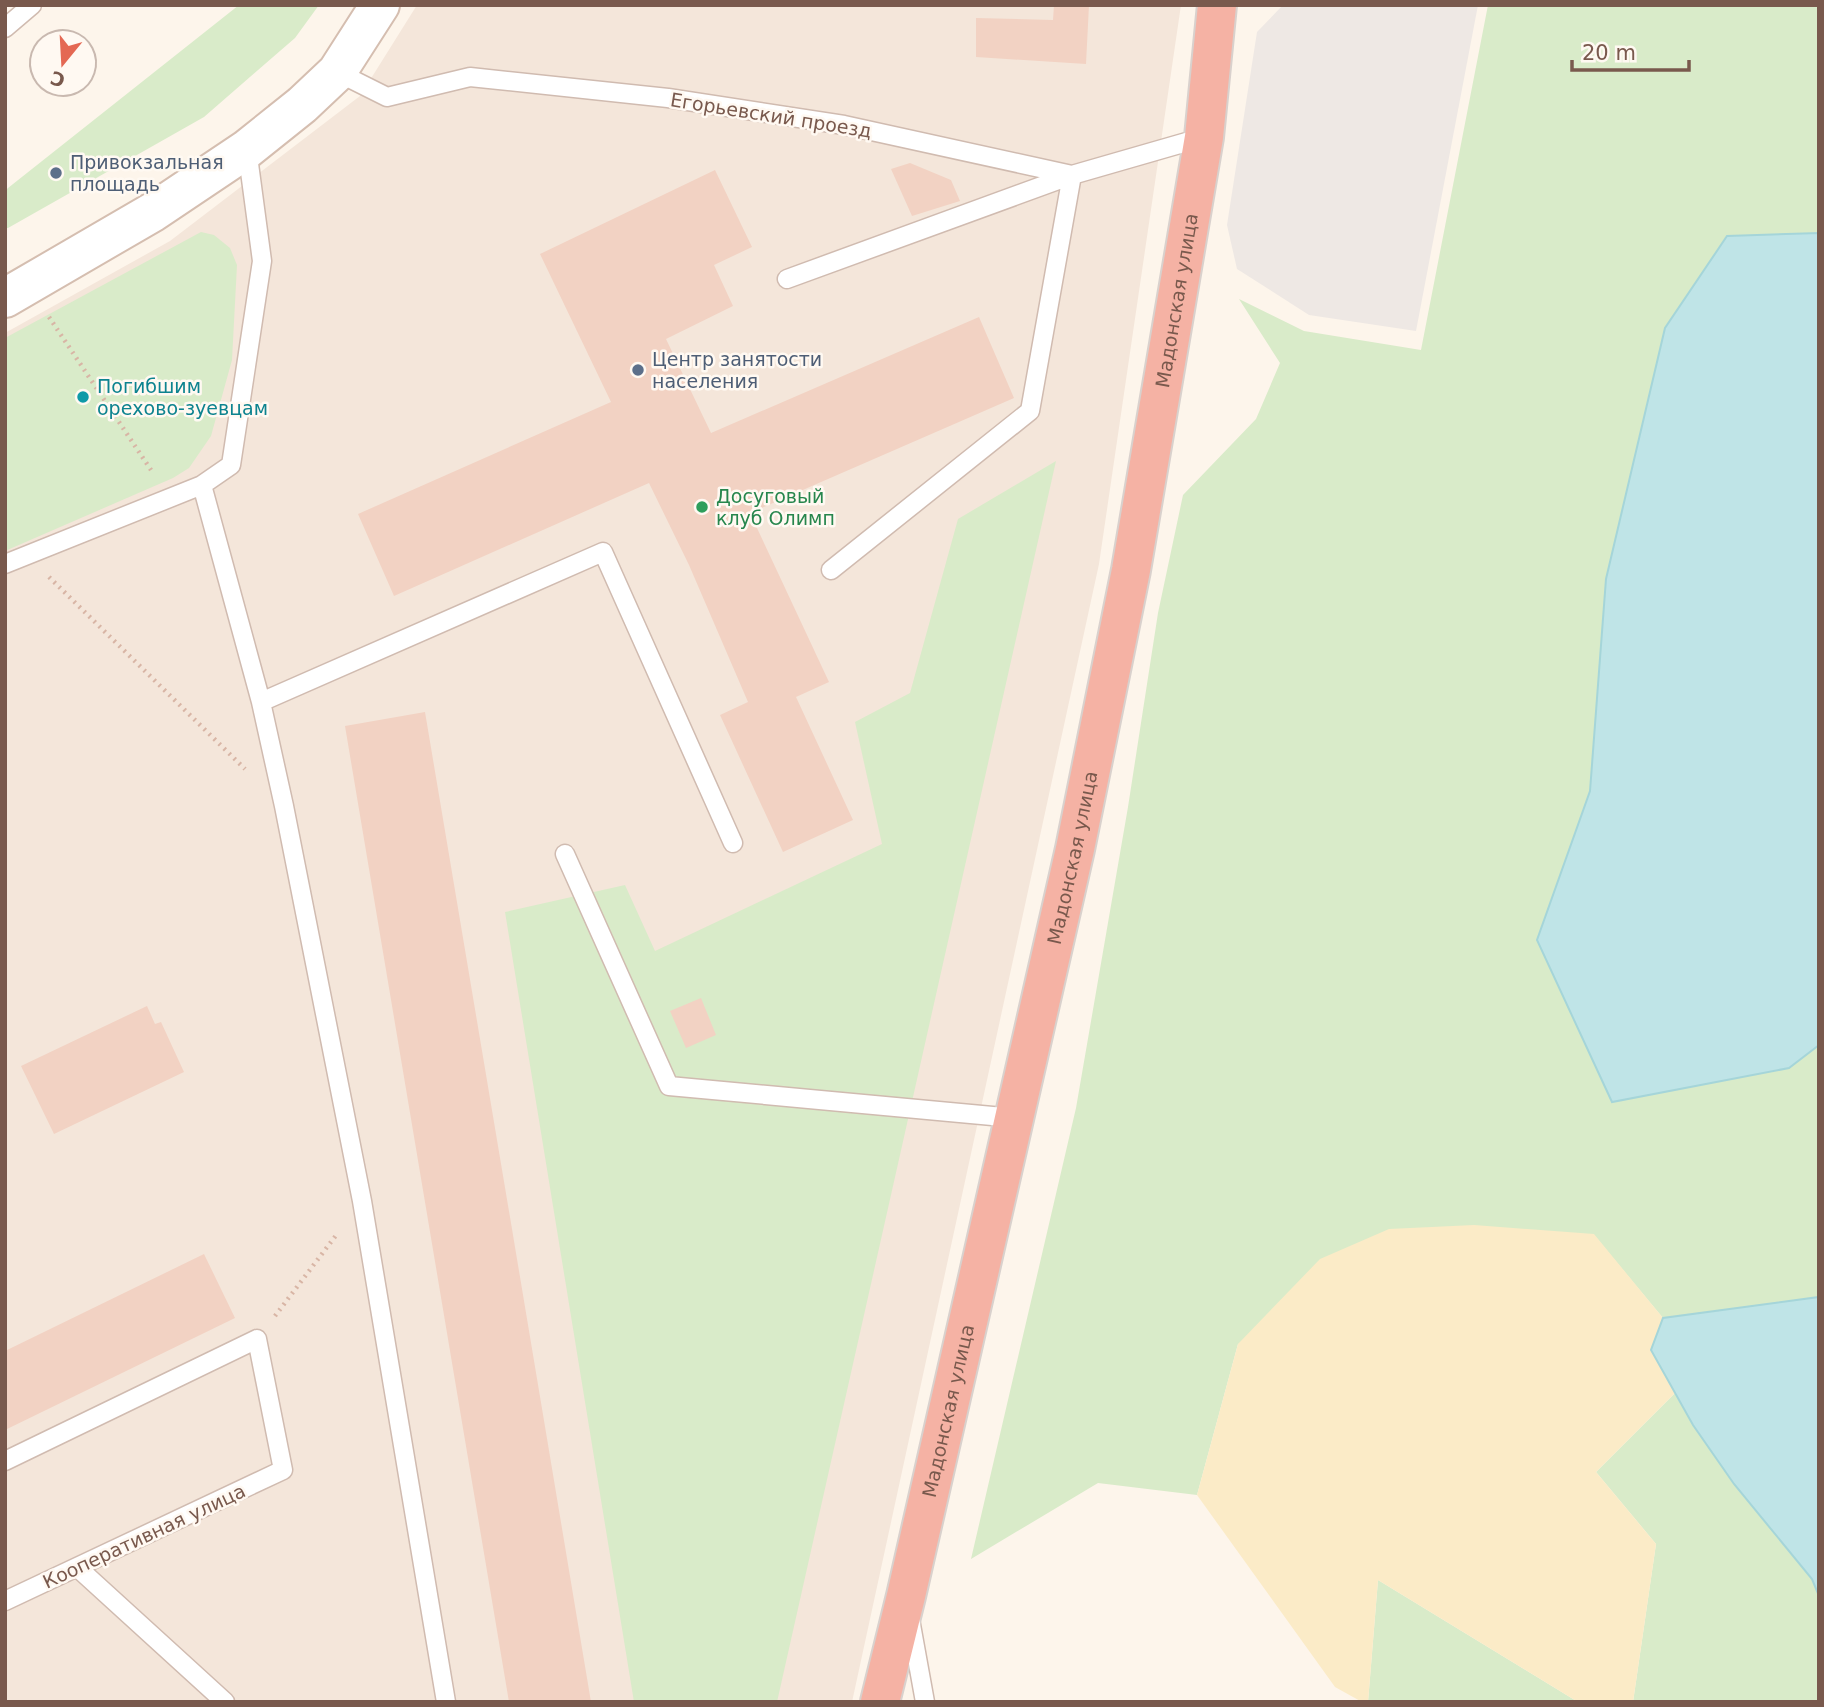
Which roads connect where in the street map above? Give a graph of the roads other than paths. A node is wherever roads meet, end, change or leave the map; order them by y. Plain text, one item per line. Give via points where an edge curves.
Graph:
1 (32, 5) edge
2 (380, 5) edge
3 (1217, 5) edge
4 (5, 28) edge
5 (337, 72) junction
6 (1204, 137) junction
7 (247, 149) junction
8 (1072, 175) junction
9 (787, 279) dead end
10 (17, 291) edge
11 (202, 485) junction
12 (5, 564) edge
13 (831, 570) dead end
14 (261, 702) junction
15 (733, 843) dead end
16 (565, 854) dead end
17 (1014, 1118) junction
18 (5, 1461) edge
19 (78, 1568) junction
20 (906, 1596) junction
21 (5, 1601) edge
22 (225, 1702) edge
23 (446, 1702) edge
24 (880, 1702) edge
25 (925, 1702) edge

1 - 4 lane
2 - 5 main road
3 - 6 highway, Мадонская улица
5 - 7 main road
5 - 8 lane, Егорьевский проезд via 387,97 470,77 668,97 844,125
6 - 8 lane, Егорьевский проезд
6 - 17 highway, Мадонская улица via 1131,570
7 - 10 main road via 153,212
7 - 11 lane via 262,261 231,465
8 - 9 lane
8 - 13 lane via 1030,411
11 - 12 lane
11 - 14 lane
14 - 15 lane via 603,552
14 - 23 lane via 362,1201
16 - 17 lane via 669,1086
17 - 20 highway, Мадонская улица
18 - 19 lane, Кооперативная улица via 257,1339 283,1470
19 - 21 lane, Кооперативная улица
19 - 22 lane
20 - 24 highway, Мадонская улица
20 - 25 lane

